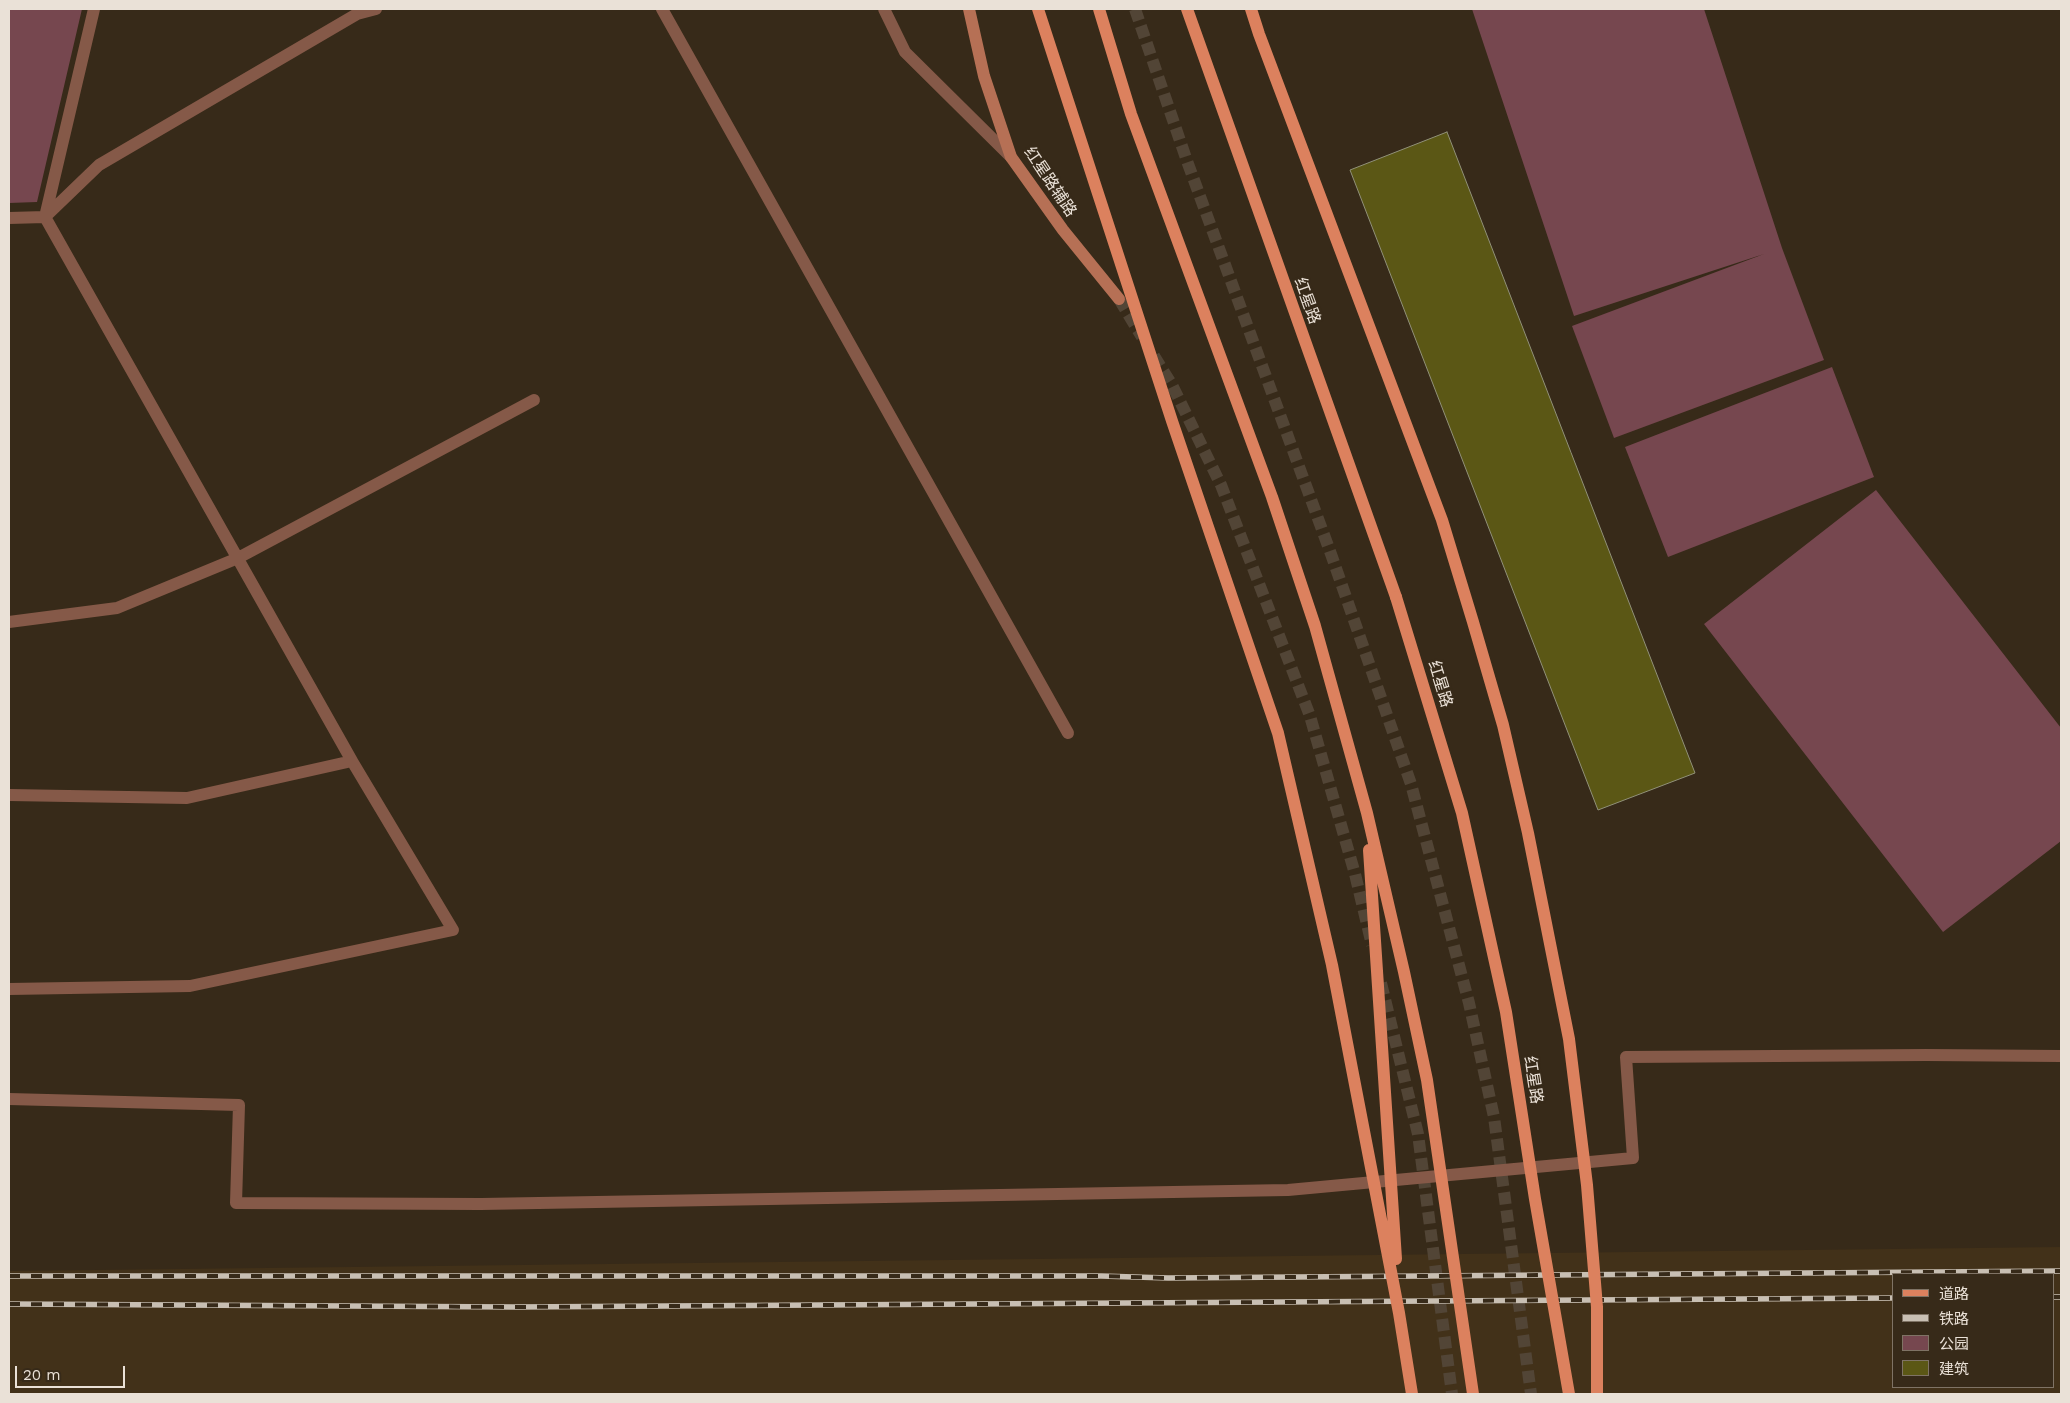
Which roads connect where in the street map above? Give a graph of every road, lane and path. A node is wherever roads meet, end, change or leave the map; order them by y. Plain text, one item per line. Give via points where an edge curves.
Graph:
1 (94, 9) edge
2 (376, 9) edge
3 (662, 9) edge
4 (884, 9) edge
5 (969, 9) edge
6 (1038, 9) edge
7 (1099, 9) edge
8 (1187, 9) edge
9 (1251, 9) edge
10 (1011, 157) junction
11 (45, 217) junction
12 (9, 218) edge
13 (1119, 300) tunnel mouth
14 (534, 400) dead end
15 (238, 558) junction
16 (9, 622) edge
17 (1068, 733) dead end
18 (352, 761) junction
19 (9, 795) edge
20 (1367, 813) junction
21 (9, 989) edge
22 (2061, 1056) edge
23 (9, 1099) edge
24 (1399, 1313) junction
25 (1412, 1394) edge
26 (1473, 1394) edge
27 (1569, 1394) edge
28 (1597, 1394) edge

1 - 11 street
2 - 11 street via 357,14 98,166
3 - 17 street
4 - 10 street via 905,52
5 - 10 main road, 红星路辅路 via 984,76
6 - 24 main road, bridge via 1278,733 1332,965
7 - 20 main road, bridge via 1131,114 1275,506 1315,626
8 - 27 main road, 红星路, bridge via 1396,597 1462,813 1506,1012
9 - 28 main road, bridge via 1442,520 1503,725 1569,1039 1593,1251
10 - 13 main road, 红星路辅路
11 - 12 street
11 - 15 street
14 - 15 street
15 - 16 street via 118,608
15 - 18 street
18 - 19 street via 188,798
18 - 21 street via 454,930 190,986
20 - 24 main road, bridge
20 - 26 main road, bridge via 1427,1080
22 - 23 street via 1626,1057 1633,1158 1278,1190 491,1204 236,1203 239,1104
24 - 25 main road, bridge

